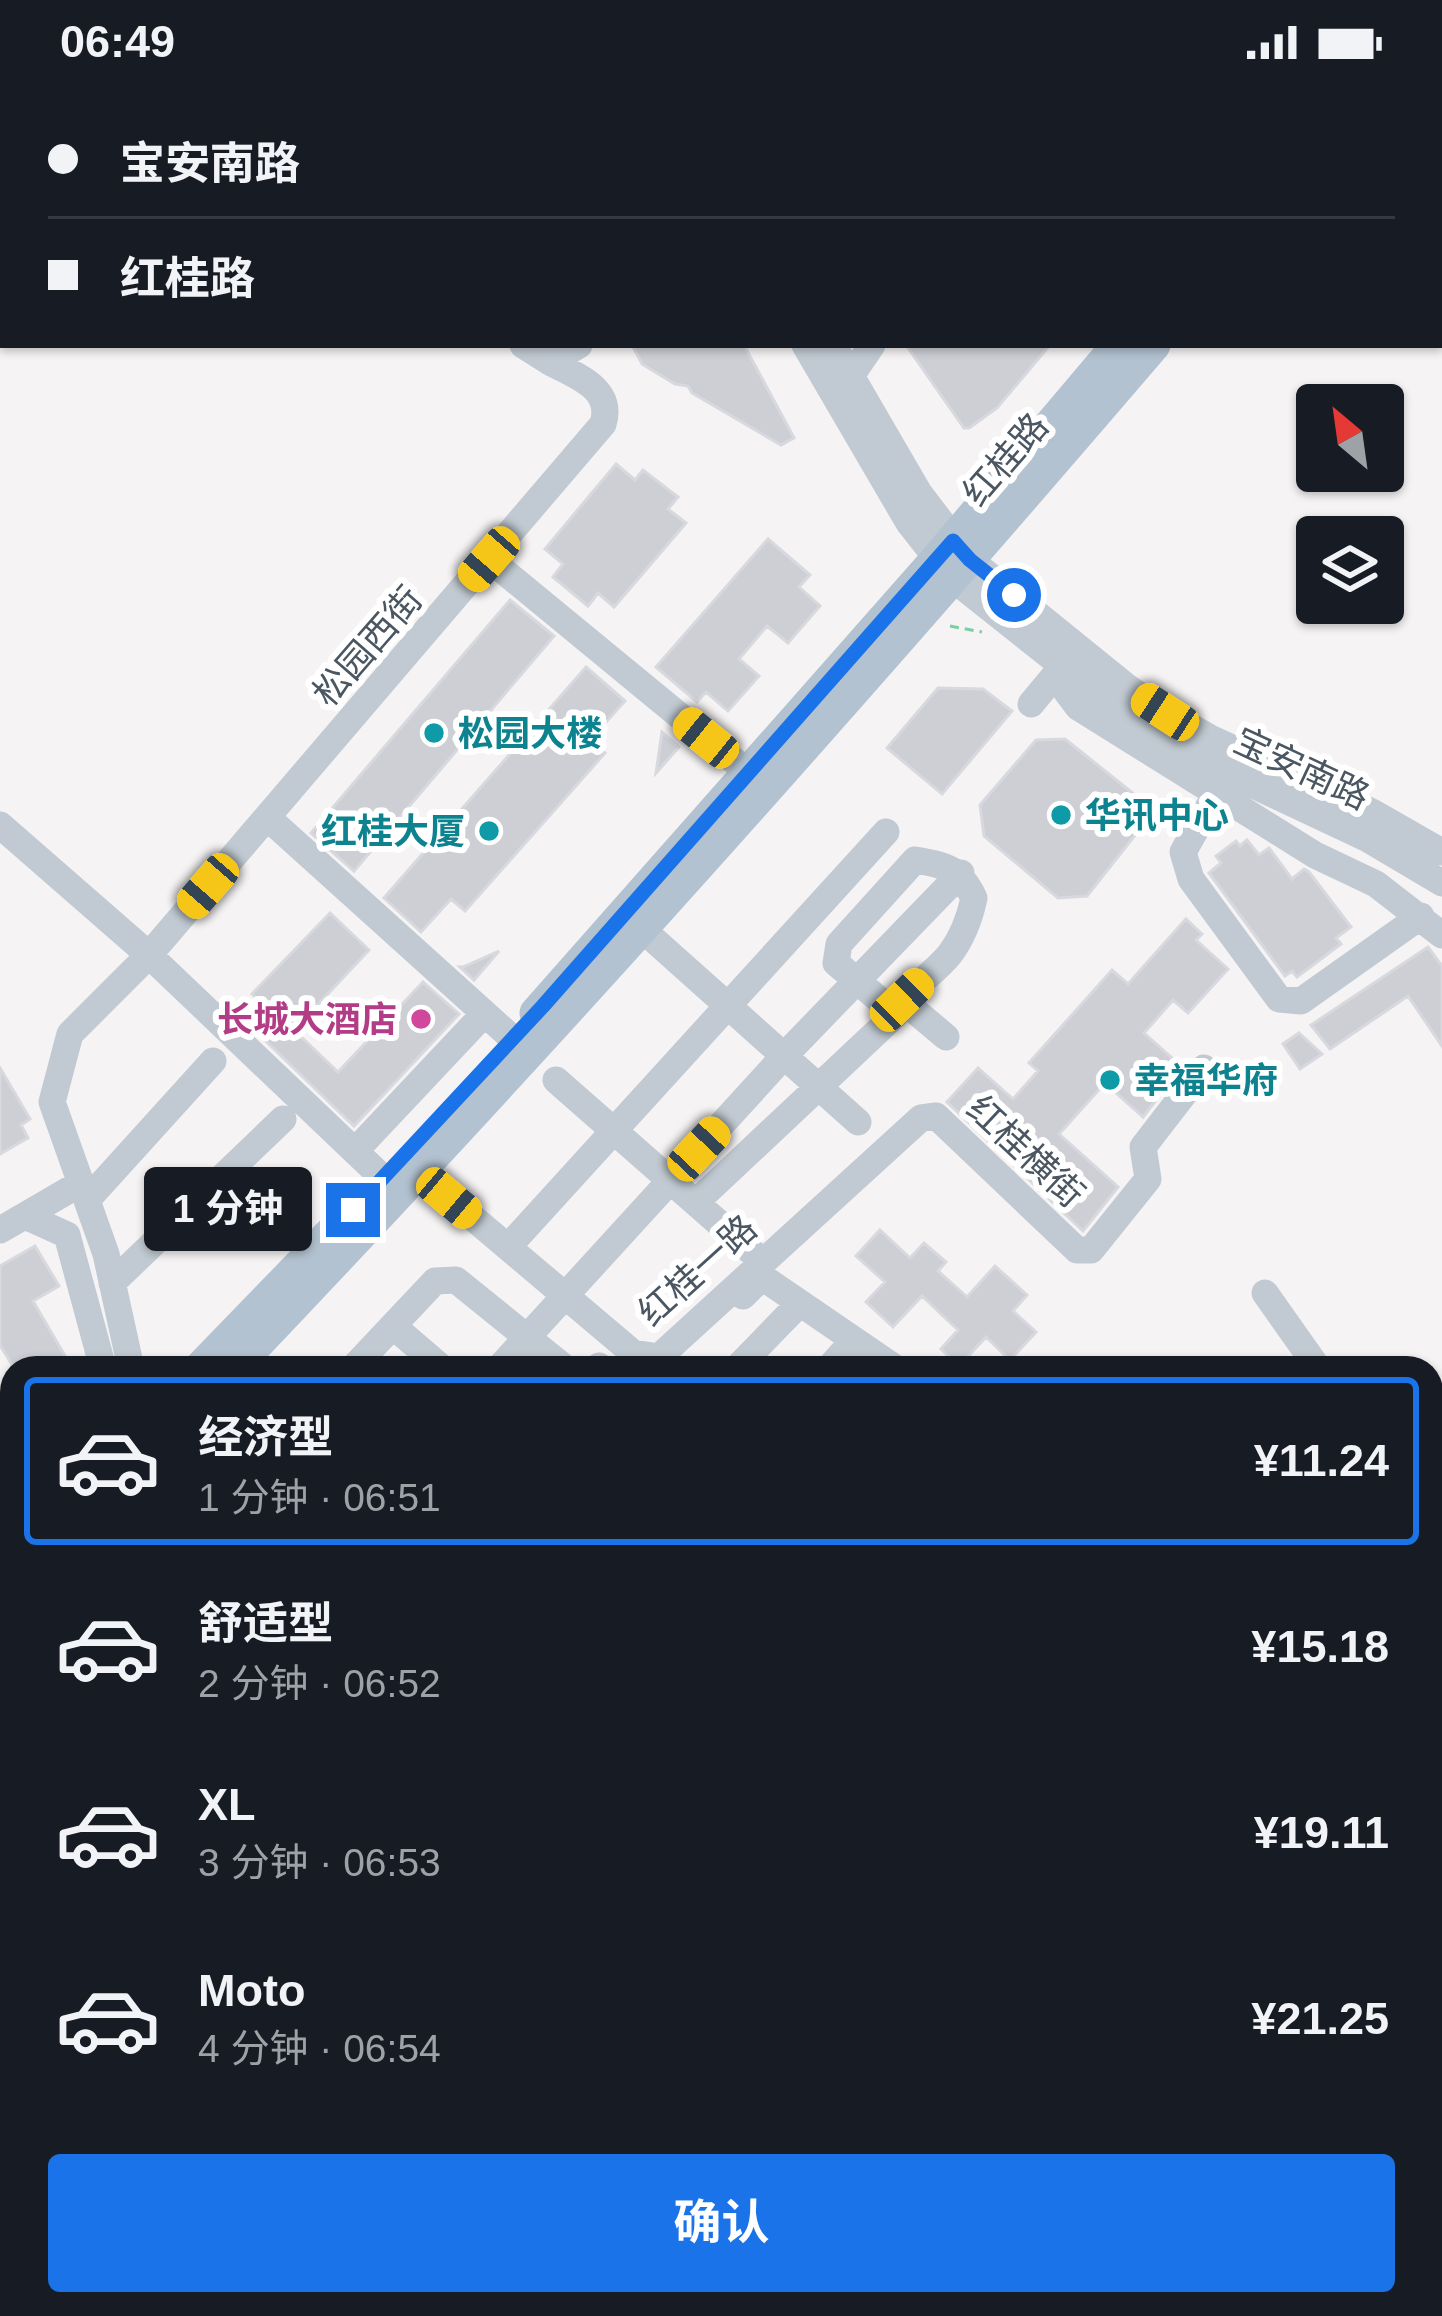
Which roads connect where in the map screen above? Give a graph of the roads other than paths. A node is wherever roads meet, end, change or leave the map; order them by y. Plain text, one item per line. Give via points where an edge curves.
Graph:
1 (528, 348) edge
2 (574, 348) edge
3 (807, 348) edge
4 (835, 348) edge
5 (870, 348) edge
6 (1116, 348) edge
7 (1151, 348) edge
8 (550, 362) junction
9 (850, 376) junction
10 (489, 559) junction
11 (953, 560) junction
12 (1061, 668) junction
13 (1031, 704) dead end
14 (749, 773) junction
15 (1216, 794) junction
16 (268, 818) junction
17 (0, 825) edge
18 (886, 832) dead end
19 (1442, 852) edge
20 (962, 873) junction
21 (1442, 883) edge
22 (1432, 925) edge
23 (643, 930) junction
24 (149, 955) junction
25 (860, 982) junction
26 (728, 1007) junction
27 (899, 1007) junction
28 (484, 1014) junction
29 (946, 1037) dead end
30 (513, 1039) junction
31 (784, 1056) junction
32 (213, 1061) dead end
33 (1204, 1068) dead end
34 (556, 1081) dead end
35 (819, 1090) junction
36 (284, 1119) dead end
37 (858, 1122) dead end
38 (904, 1132) joint
39 (613, 1133) junction
40 (355, 1151) junction
41 (420, 1173) junction
42 (384, 1179) junction
43 (671, 1180) junction
44 (84, 1191) junction
45 (695, 1202) junction
46 (12, 1222) edge
47 (508, 1247) junction
48 (761, 1260) junction
49 (112, 1283) junction
50 (1265, 1293) dead end
51 (566, 1296) junction
52 (800, 1303) junction
53 (120, 1318) junction
54 (91, 1325) junction
55 (393, 1326) junction
56 (526, 1337) junction
57 (854, 1340) junction
58 (100, 1356) edge
59 (128, 1356) edge
60 (212, 1356) edge
61 (245, 1356) edge
62 (364, 1356) edge
63 (428, 1356) edge
64 (509, 1356) edge
65 (550, 1356) edge
66 (652, 1356) edge
67 (660, 1356) edge
68 (685, 1356) edge
69 (749, 1356) edge
70 (840, 1356) edge
71 (877, 1356) edge
72 (1310, 1356) edge

1 - 8 street
2 - 8 street
3 - 11 street, 宝安南路 via 899,508
4 - 9 street, 宝安南路
5 - 9 street
6 - 11 main road, 红桂路
7 - 11 main road, 红桂路
8 - 10 street, 松园西街 via 596,388 606,413
9 - 11 street, 宝安南路
10 - 14 street
10 - 16 street, 松园西街
11 - 12 street, 宝安南路
11 - 14 main road, 红桂路
11 - 19 street, 宝安南路 via 1165,712
11 - 23 main road, 红桂路
12 - 13 street
12 - 15 street via 1078,707
12 - 21 street, 宝安南路 via 1211,765
14 - 30 main road, 红桂路
15 - 22 street via 1376,884
15 - 22 street via 1183,852 1191,879 1279,999 1301,1001
16 - 24 street, 松园西街
16 - 28 street
17 - 24 street
18 - 26 street
20 - 25 street
20 - 25 street via 915,860 839,944 836,963
20 - 27 street via 974,898 969,918 950,953
23 - 26 street
23 - 41 main road, 红桂路
24 - 40 street
24 - 44 street, 松园西街 via 70,1034 52,1102
25 - 27 street
25 - 31 street
26 - 31 street
26 - 39 street
27 - 29 street
27 - 35 street
28 - 30 street
28 - 40 street
30 - 42 main road, 红桂路
31 - 35 street
31 - 43 street
32 - 44 street
33 - 38 street, 红桂横街 via 1143,1147 1148,1179 1091,1250 1077,1250 936,1116
34 - 39 street
35 - 37 street
35 - 45 street
36 - 49 street
38 - 48 street, 红桂一路
39 - 43 street
39 - 47 street
40 - 42 street
41 - 47 street, 红桂一路
41 - 61 main road, 红桂路
42 - 60 main road, 红桂路
43 - 45 street
43 - 51 street
44 - 46 street
44 - 49 street, 松园西街
45 - 48 street
46 - 54 street via 67,1235
47 - 51 street, 红桂一路
48 - 67 street, 红桂一路
49 - 53 street, 松园西街
50 - 72 street
51 - 56 street
51 - 66 street, 红桂一路 via 633,1353
52 - 57 street
52 - 68 street via 762,1277
52 - 69 street
53 - 54 street
53 - 59 street, 松园西街
54 - 58 street
55 - 56 street via 435,1281 456,1280
55 - 62 street
55 - 63 street
56 - 64 street
56 - 65 street
57 - 70 street
57 - 71 street

